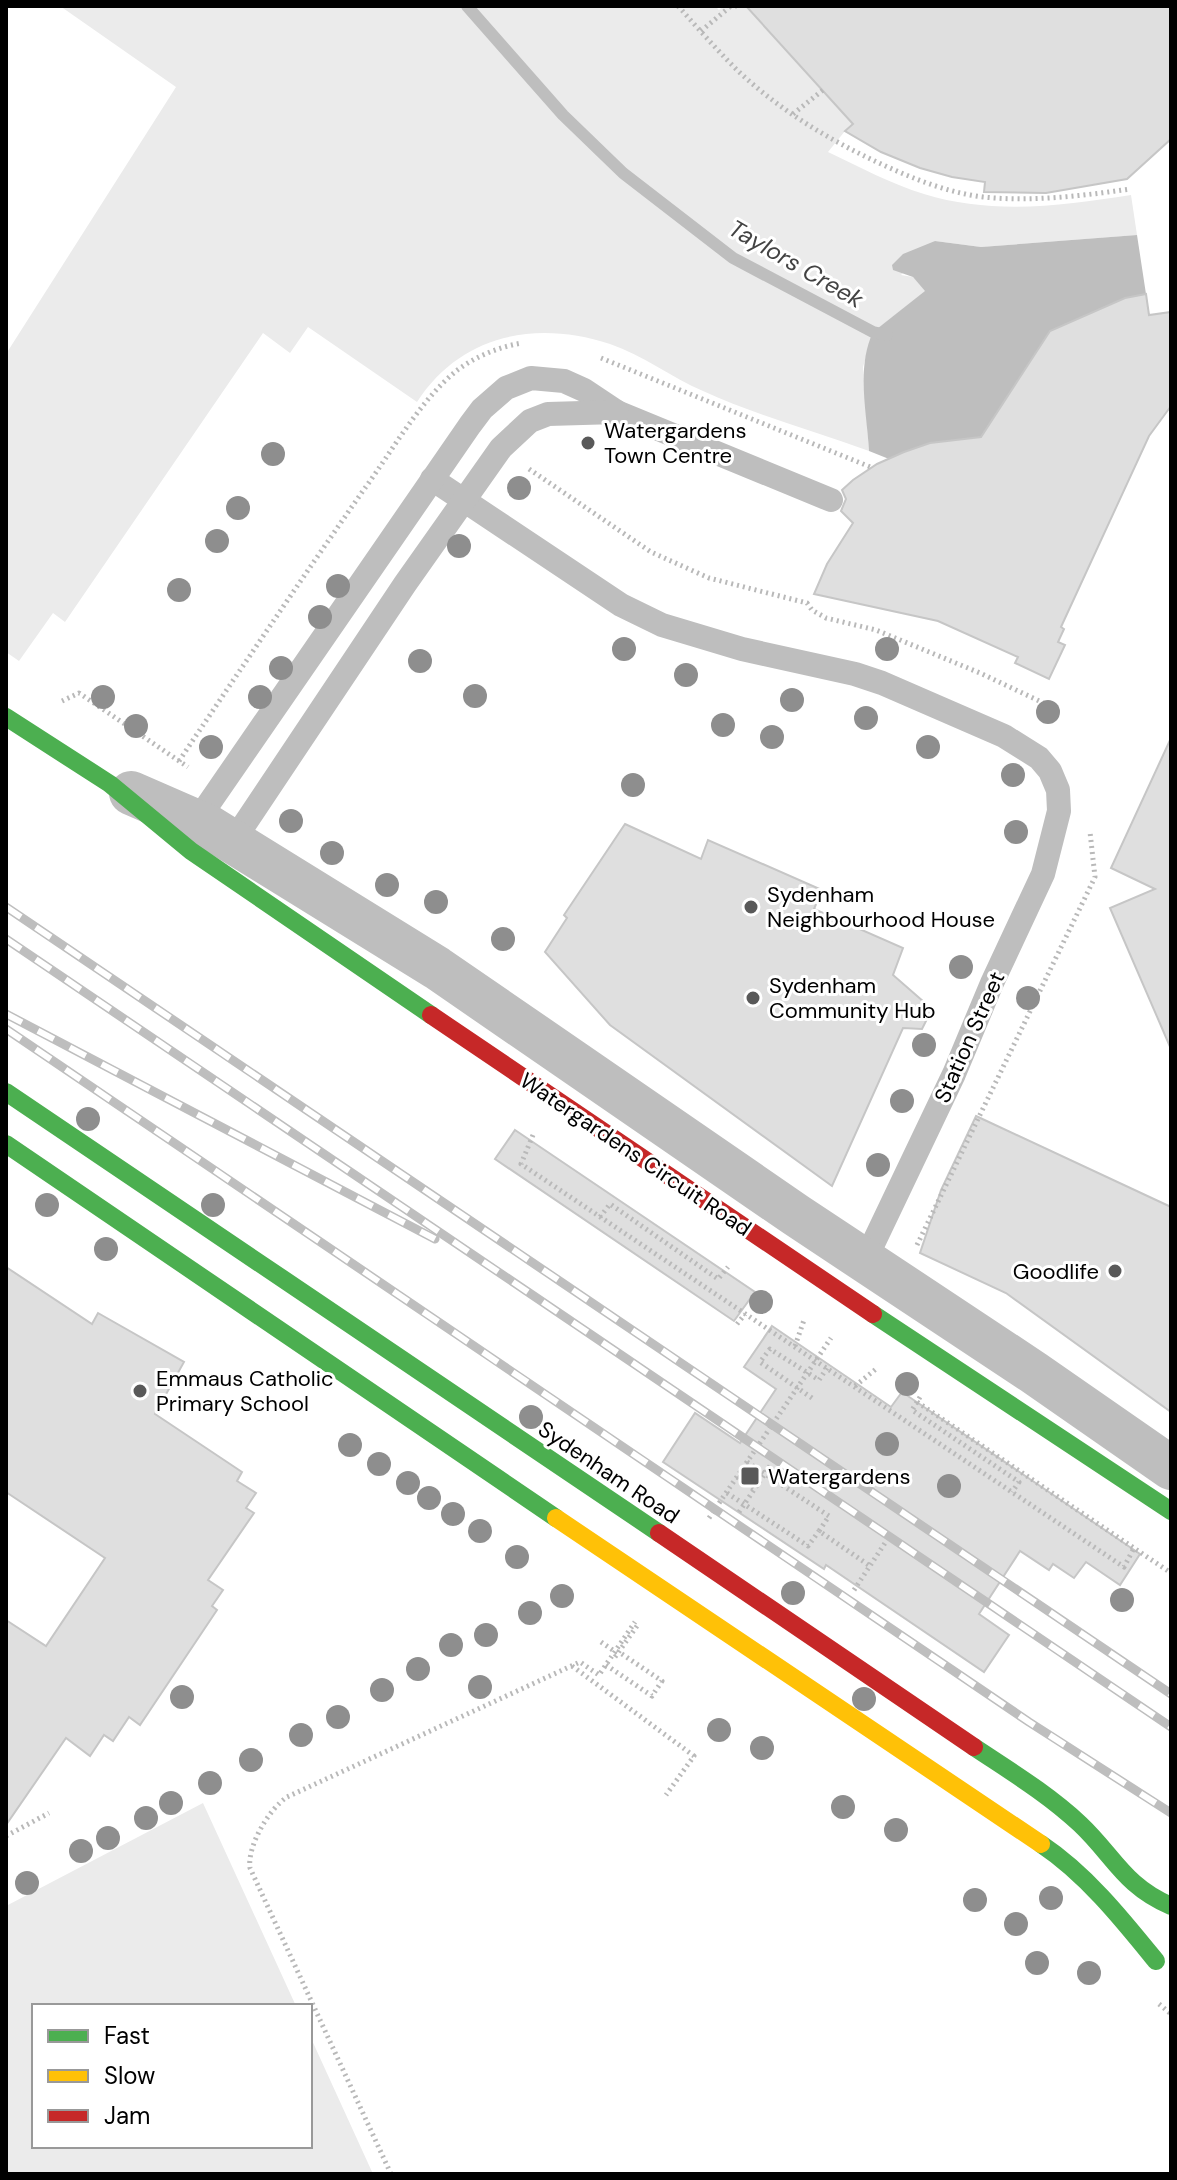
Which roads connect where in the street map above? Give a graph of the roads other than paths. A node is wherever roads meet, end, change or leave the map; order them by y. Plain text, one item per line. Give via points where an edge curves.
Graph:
1 (617, 412) junction
2 (432, 479) junction
3 (464, 500) junction
4 (831, 500) dead end
5 (6, 717) edge
6 (110, 784) joint
7 (206, 844) junction
8 (6, 1092) edge
9 (6, 1144) edge
10 (855, 1278) junction
11 (1171, 1468) edge
12 (576, 1505) junction
13 (1171, 1511) edge
14 (1171, 1906) edge
15 (1166, 1927) edge
16 (1156, 1961) junction
17 (1166, 1983) dead end

1 - 2 lane via 564,381 531,378 496,396
1 - 3 lane via 548,414 530,421 501,448
1 - 4 lane
2 - 3 lane
2 - 7 lane
3 - 7 lane
3 - 10 lane, Station Street via 621,605 662,625 882,683 1004,736 1050,771 1059,811 1043,874
5 - 6 street, Watergardens Circuit Road
6 - 7 street, Watergardens Circuit Road
7 - 10 street, Watergardens Circuit Road via 437,968 736,1174
8 - 12 street, Sydenham Road
9 - 12 street, Sydenham Road
10 - 11 street, Watergardens Circuit Road
10 - 13 street, Watergardens Circuit Road
12 - 14 street, Sydenham Road via 1041,1792 1086,1829 1130,1883
12 - 16 street, Sydenham Road via 1059,1856
15 - 16 street via 1155,1948
16 - 17 street, Sydenham Road

